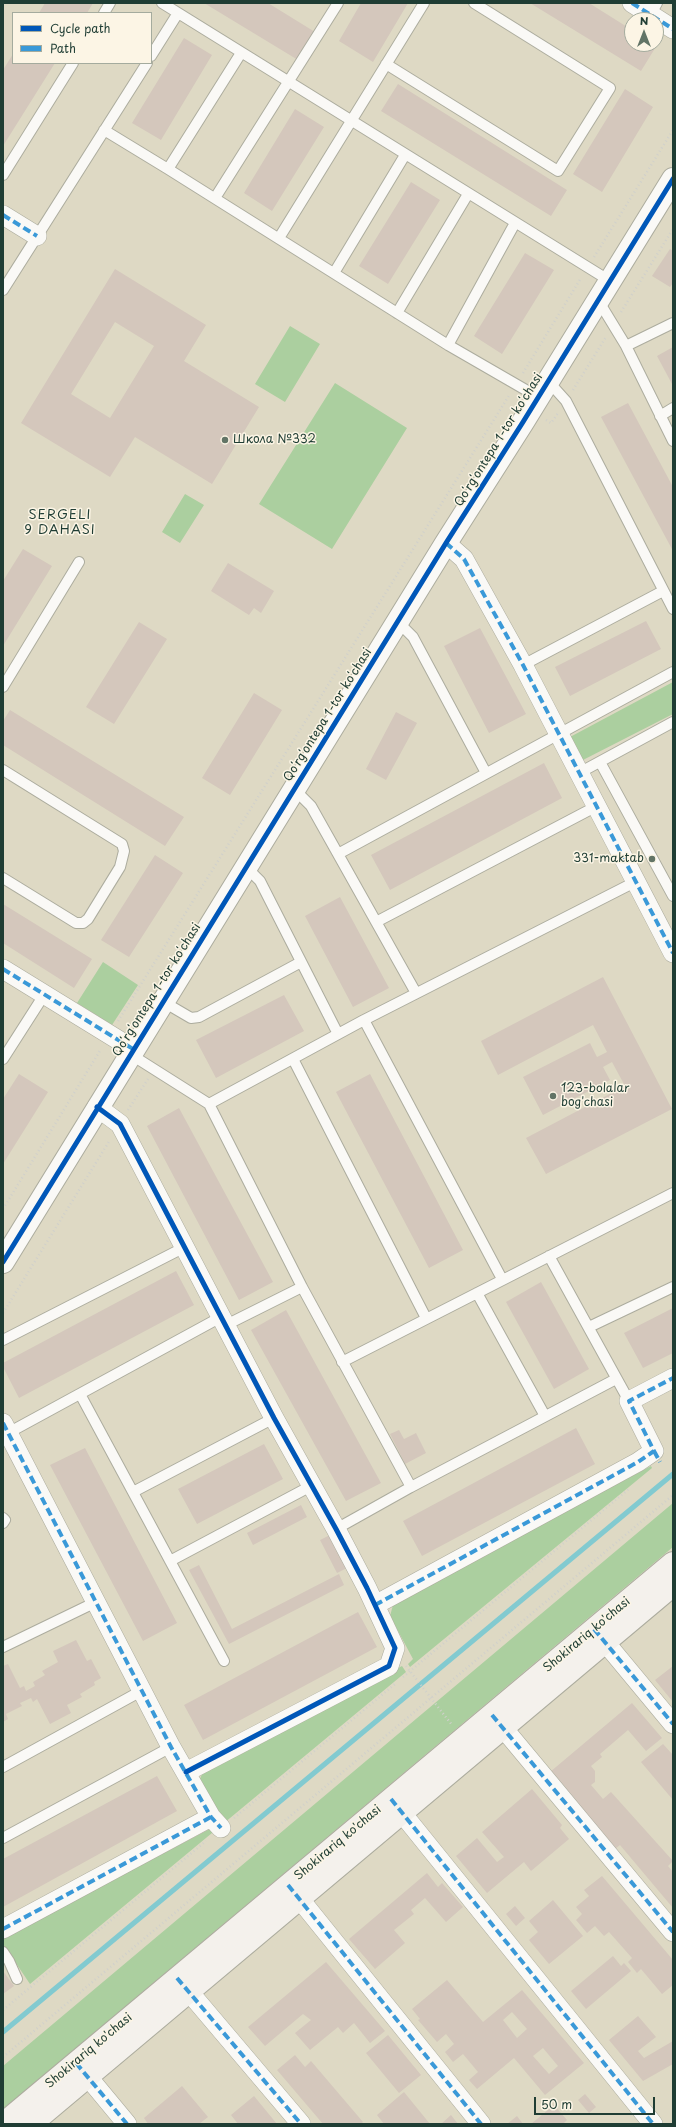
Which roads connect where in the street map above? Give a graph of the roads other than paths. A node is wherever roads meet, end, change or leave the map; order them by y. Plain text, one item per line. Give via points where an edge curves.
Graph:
1 (110, 3) edge
2 (162, 3) edge
3 (424, 3) edge
4 (474, 3) edge
5 (632, 3) edge
6 (336, 4) edge
7 (654, 9) edge
8 (105, 12) edge
9 (178, 14) junction
10 (673, 29) edge
11 (241, 52) junction
12 (152, 54) edge
13 (72, 64) edge
14 (146, 64) edge
15 (386, 64) junction
16 (288, 81) junction
17 (351, 121) junction
18 (104, 130) junction
19 (405, 155) junction
20 (168, 169) junction
21 (3, 174) edge
22 (673, 180) edge
23 (468, 194) junction
24 (215, 198) junction
25 (3, 215) edge
26 (515, 223) junction
27 (37, 236) junction
28 (278, 238) junction
29 (334, 273) junction
30 (610, 281) junction
31 (3, 290) edge
32 (598, 299) junction
33 (397, 313) junction
34 (673, 323) edge
35 (448, 344) junction
36 (626, 346) junction
37 (543, 389) junction
38 (673, 408) edge
39 (660, 416) junction
40 (673, 441) edge
41 (446, 543) junction
42 (79, 562) dead end
43 (663, 591) junction
44 (673, 609) edge
45 (397, 621) junction
46 (523, 664) junction
47 (673, 672) edge
48 (3, 687) edge
49 (673, 722) edge
50 (558, 733) junction
51 (600, 762) junction
52 (3, 770) edge
53 (486, 772) junction
54 (579, 772) junction
55 (294, 789) junction
56 (597, 806) junction
57 (338, 854) junction
58 (246, 867) junction
59 (3, 878) edge
60 (635, 882) junction
61 (673, 896) edge
62 (376, 922) junction
63 (673, 953) edge
64 (301, 962) junction
65 (3, 969) edge
66 (416, 993) junction
67 (44, 995) junction
68 (162, 1001) junction
69 (364, 1020) junction
70 (338, 1034) junction
71 (131, 1052) junction
72 (3, 1059) edge
73 (293, 1059) junction
74 (209, 1104) junction
75 (97, 1107) junction
76 (673, 1193) edge
77 (185, 1247) junction
78 (549, 1256) junction
79 (3, 1262) edge
80 (502, 1280) junction
81 (302, 1287) junction
82 (673, 1287) edge
83 (477, 1293) junction
84 (426, 1318) junction
85 (223, 1321) junction
86 (589, 1327) junction
87 (3, 1340) edge
88 (342, 1362) junction
89 (673, 1378) edge
90 (616, 1379) junction
91 (80, 1394) junction
92 (629, 1401) junction
93 (545, 1416) junction
94 (274, 1418) junction
95 (5, 1427) edge
96 (311, 1486) junction
97 (411, 1487) junction
98 (134, 1492) junction
99 (3, 1518) edge
100 (3, 1523) edge
101 (336, 1530) junction
102 (170, 1561) junction
103 (673, 1563) edge
104 (673, 1585) edge
105 (96, 1602) junction
106 (375, 1605) junction
107 (599, 1636) junction
108 (3, 1647) edge
109 (224, 1662) dead end
110 (143, 1690) junction
111 (498, 1721) junction
112 (673, 1724) edge
113 (171, 1747) junction
114 (3, 1767) edge
115 (186, 1772) junction
116 (396, 1806) junction
117 (3, 1838) edge
118 (294, 1892) junction
119 (3, 1929) edge
120 (673, 1932) edge
121 (3, 1952) edge
122 (16, 1979) dead end
123 (183, 1985) junction
124 (82, 2070) junction
125 (3, 2124) edge
126 (31, 2124) edge
127 (127, 2124) edge
128 (301, 2124) edge
129 (481, 2124) edge
130 (653, 2124) edge

1 - 8 lane
2 - 9 lane
3 - 15 lane
4 - 15 lane via 610,88 558,171
5 - 7 street
6 - 16 lane
7 - 10 street
9 - 11 lane
9 - 12 lane
11 - 16 lane
11 - 20 lane
13 - 21 lane
14 - 18 lane
15 - 17 lane
16 - 17 lane
16 - 24 lane
17 - 19 lane
17 - 28 lane
18 - 20 lane
18 - 27 lane
19 - 23 lane
19 - 29 lane
20 - 24 lane
22 - 30 street, Qoʻrgʻontepa 1-tor koʻchasi
23 - 26 lane
23 - 33 lane
24 - 28 lane
25 - 27 street
26 - 30 lane
26 - 35 lane
27 - 31 lane
28 - 29 lane
29 - 33 lane
30 - 32 street, Qoʻrgʻontepa 1-tor koʻchasi
32 - 36 lane
32 - 37 street, Qoʻrgʻontepa 1-tor koʻchasi
33 - 35 lane
34 - 36 lane
35 - 37 lane via 516,384
36 - 39 lane
37 - 41 street, Qoʻrgʻontepa 1-tor koʻchasi
37 - 43 lane via 566,401
38 - 39 lane
39 - 40 lane
41 - 45 street, Qoʻrgʻontepa 1-tor koʻchasi
41 - 46 street via 464,559
42 - 48 lane
43 - 44 lane
43 - 46 lane
45 - 53 lane via 413,637
45 - 55 street, Qoʻrgʻontepa 1-tor koʻchasi
46 - 50 street
47 - 50 lane
49 - 51 lane
50 - 53 lane
50 - 54 street
51 - 54 lane
51 - 61 lane
52 - 59 lane via 122,844 124,852 120,867 83,923 76,923
53 - 57 lane
54 - 56 street
55 - 57 lane via 311,806
55 - 58 street, Qoʻrgʻontepa 1-tor koʻchasi
56 - 60 street
56 - 62 lane
57 - 62 lane
58 - 64 lane via 260,881
58 - 68 street, Qoʻrgʻontepa 1-tor koʻchasi
60 - 63 street
60 - 66 lane
62 - 66 lane
64 - 68 lane via 199,1017 191,1018
64 - 70 lane
65 - 67 street
66 - 69 lane
67 - 71 street via 109,1035
67 - 72 lane
68 - 71 street, Qoʻrgʻontepa 1-tor koʻchasi
69 - 70 lane
69 - 80 lane
70 - 73 lane
71 - 74 lane
71 - 75 street, Qoʻrgʻontepa 1-tor koʻchasi
73 - 74 lane
73 - 84 lane
74 - 81 lane
75 - 77 street via 120,1124
75 - 79 street, Qoʻrgʻontepa 1-tor koʻchasi
76 - 78 lane
77 - 85 street
77 - 87 lane
78 - 80 lane
78 - 86 lane
80 - 83 lane
81 - 85 lane
81 - 88 lane
82 - 86 lane
83 - 84 lane
83 - 93 lane
84 - 88 lane
85 - 91 lane
85 - 94 street
86 - 90 lane
88 - 97 lane
89 - 92 street
90 - 92 lane
90 - 93 lane
91 - 95 lane
91 - 98 lane
92 - 106 street via 657,1457 638,1462
93 - 97 lane
94 - 96 street
94 - 98 lane
95 - 105 street
96 - 101 street
96 - 102 lane
97 - 101 lane
98 - 102 lane
99 - 100 lane
101 - 106 street
102 - 109 lane
103 - 107 main road, Shokirariq ko'chasi
104 - 107 main road, Shokirariq ko'chasi
105 - 108 lane
105 - 110 street
106 - 115 street via 395,1648 389,1666
107 - 111 main road, Shokirariq ko'chasi
107 - 112 street
110 - 113 street
110 - 114 lane
111 - 116 main road, Shokirariq ko'chasi
111 - 116 main road, Shokirariq ko'chasi via 463,1738
111 - 120 street
113 - 115 street
113 - 117 lane
115 - 119 street via 216,1823
116 - 118 main road, Shokirariq ko'chasi
116 - 130 street
118 - 123 main road, Shokirariq ko'chasi
118 - 129 street
121 - 122 lane
123 - 124 main road, Shokirariq ko'chasi
123 - 128 street
124 - 125 main road, Shokirariq ko'chasi
124 - 126 main road, Shokirariq ko'chasi
124 - 127 street

